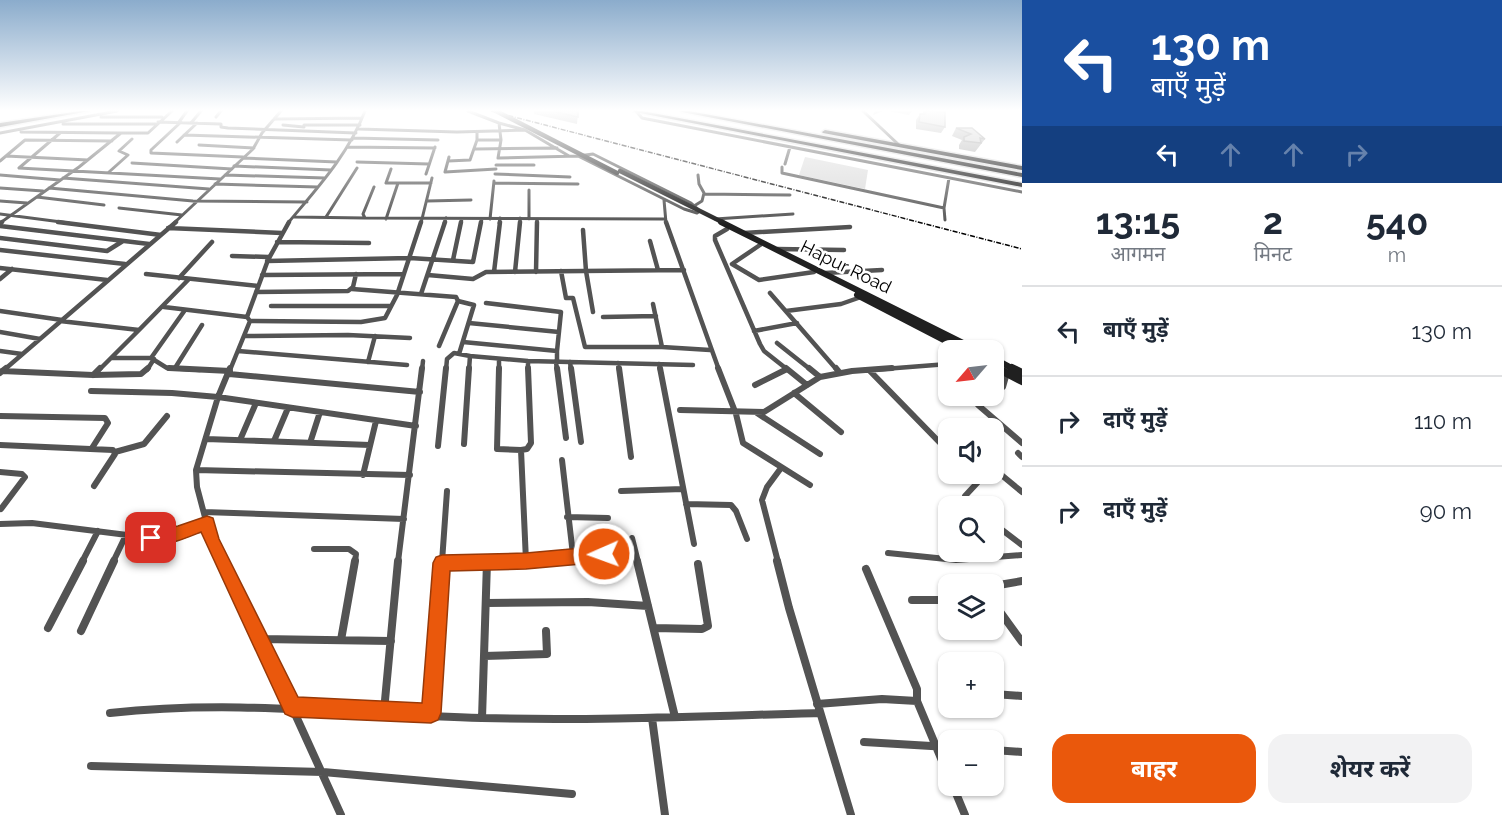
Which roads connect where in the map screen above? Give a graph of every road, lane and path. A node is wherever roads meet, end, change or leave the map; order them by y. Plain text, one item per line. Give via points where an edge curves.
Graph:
1 (13, 149) edge
2 (41, 149) edge
3 (102, 149) edge
4 (122, 149) edge
5 (153, 149) edge
6 (253, 149) edge
7 (346, 149) edge
8 (435, 149) edge
9 (475, 149) edge
10 (500, 149) edge
11 (559, 149) edge
12 (572, 149) edge
13 (575, 149) edge
14 (789, 149) edge
15 (800, 149) edge
16 (834, 149) edge
17 (854, 149) edge
18 (872, 149) edge
19 (921, 149) edge
20 (10, 152) junction
21 (0, 153) edge
22 (160, 154) junction
23 (5, 156) junction
24 (570, 156) junction
25 (578, 156) junction
26 (30, 158) junction
27 (243, 158) junction
28 (498, 158) junction
29 (88, 160) junction
30 (0, 161) edge
31 (469, 161) junction
32 (337, 162) junction
33 (357, 162) dead end
34 (132, 163) dead end
35 (146, 164) junction
36 (429, 164) junction
37 (534, 165) dead end
38 (233, 167) junction
39 (357, 168) dead end
40 (391, 169) dead end
41 (1022, 169) edge
42 (74, 170) junction
43 (331, 170) junction
44 (496, 170) junction
45 (466, 171) junction
46 (109, 172) junction
47 (426, 174) dead end
48 (698, 175) dead end
49 (0, 176) edge
50 (222, 177) junction
51 (570, 177) dead end
52 (1022, 177) edge
53 (325, 178) junction
54 (949, 178) junction
55 (985, 178) junction
56 (62, 179) junction
57 (398, 183) junction
58 (494, 183) junction
59 (215, 184) junction
60 (578, 184) dead end
61 (1022, 185) edge
62 (374, 187) dead end
63 (0, 188) edge
64 (49, 188) junction
65 (318, 188) junction
66 (209, 189) junction
67 (530, 190) dead end
68 (44, 192) junction
69 (1022, 192) edge
70 (704, 194) junction
71 (790, 195) dead end
72 (36, 197) junction
73 (471, 200) dead end
74 (664, 200) junction
75 (0, 201) edge
76 (196, 201) junction
77 (427, 201) junction
78 (307, 202) junction
79 (27, 204) junction
80 (682, 204) junction
81 (104, 205) dead end
82 (694, 206) junction
83 (119, 208) dead end
84 (944, 208) junction
85 (698, 212) junction
86 (0, 214) edge
87 (793, 214) dead end
88 (11, 215) junction
89 (182, 215) junction
90 (294, 217) junction
91 (326, 217) junction
92 (365, 218) junction
93 (424, 218) junction
94 (446, 218) junction
95 (520, 218) junction
96 (386, 219) junction
97 (462, 219) junction
98 (482, 219) junction
99 (490, 219) junction
100 (500, 219) junction
101 (529, 219) junction
102 (537, 219) junction
103 (665, 219) junction
104 (715, 219) junction
105 (945, 220) dead end
106 (0, 224) edge
107 (850, 226) dead end
108 (168, 228) junction
109 (727, 228) junction
110 (583, 230) dead end
111 (282, 232) junction
112 (743, 233) junction
113 (161, 234) junction
114 (0, 238) edge
115 (123, 241) junction
116 (650, 241) dead end
117 (212, 242) dead end
118 (277, 242) junction
119 (369, 243) dead end
120 (149, 244) junction
121 (760, 245) junction
122 (775, 249) junction
123 (0, 250) edge
124 (844, 250) dead end
125 (232, 256) dead end
126 (410, 258) junction
127 (433, 258) junction
128 (268, 259) junction
129 (453, 260) junction
130 (125, 264) junction
131 (0, 268) edge
132 (12, 269) junction
133 (658, 270) junction
134 (684, 270) junction
135 (882, 270) dead end
136 (561, 271) junction
137 (586, 271) junction
138 (495, 272) junction
139 (515, 272) junction
140 (536, 272) junction
141 (814, 272) junction
142 (825, 273) junction
143 (146, 274) dead end
144 (356, 274) junction
145 (404, 274) junction
146 (262, 275) junction
147 (428, 275) junction
148 (179, 278) junction
149 (0, 279) edge
150 (189, 279) junction
151 (107, 280) junction
152 (257, 289) junction
153 (352, 289) junction
154 (398, 292) junction
155 (770, 293) dead end
156 (422, 294) junction
157 (861, 297) junction
158 (458, 301) junction
159 (486, 303) dead end
160 (653, 304) dead end
161 (272, 306) dead end
162 (392, 306) junction
163 (164, 307) junction
164 (185, 310) junction
165 (786, 311) junction
166 (0, 312) edge
167 (593, 312) dead end
168 (656, 316) junction
169 (603, 317) dead end
170 (248, 319) junction
171 (61, 320) junction
172 (469, 323) junction
173 (797, 323) junction
174 (202, 325) dead end
175 (140, 330) junction
176 (754, 331) junction
177 (559, 332) junction
178 (0, 333) edge
179 (244, 336) junction
180 (375, 336) junction
181 (410, 338) dead end
182 (40, 339) junction
183 (944, 340) edge
184 (957, 340) edge
185 (463, 342) junction
186 (777, 343) dead end
187 (439, 346) dead end
188 (662, 346) junction
189 (710, 350) junction
190 (0, 351) edge
191 (238, 351) junction
192 (557, 351) junction
193 (22, 354) junction
194 (459, 354) junction
195 (470, 356) junction
196 (112, 358) junction
197 (153, 359) junction
198 (499, 359) junction
199 (423, 361) dead end
200 (528, 361) junction
201 (368, 362) junction
202 (557, 362) junction
203 (570, 362) junction
204 (618, 363) junction
205 (660, 364) junction
206 (1004, 364) edge
207 (406, 365) dead end
208 (693, 365) dead end
209 (938, 365) edge
210 (175, 368) junction
211 (787, 369) junction
212 (869, 370) junction
213 (1, 372) edge
214 (230, 372) junction
215 (1004, 372) edge
216 (840, 373) junction
217 (1007, 373) junction
218 (1022, 373) edge
219 (93, 375) junction
220 (820, 377) junction
221 (1022, 381) edge
222 (755, 385) dead end
223 (807, 385) junction
224 (1004, 387) edge
225 (91, 391) dead end
226 (420, 392) junction
227 (794, 393) junction
228 (218, 397) junction
229 (255, 403) junction
230 (979, 406) edge
231 (288, 408) junction
232 (680, 410) dead end
233 (320, 412) junction
234 (736, 413) junction
235 (757, 413) junction
236 (0, 416) edge
237 (167, 416) dead end
238 (376, 421) junction
239 (416, 426) junction
240 (841, 432) dead end
241 (566, 438) dead end
242 (206, 439) junction
243 (240, 440) junction
244 (274, 441) junction
245 (938, 441) edge
246 (581, 442) dead end
247 (310, 443) junction
248 (1022, 443) edge
249 (370, 444) junction
250 (464, 444) dead end
251 (0, 445) edge
252 (438, 446) dead end
253 (92, 448) junction
254 (521, 450) junction
255 (114, 452) junction
256 (820, 454) dead end
257 (631, 457) dead end
258 (562, 460) dead end
259 (781, 468) junction
260 (196, 470) junction
261 (0, 472) edge
262 (363, 475) junction
263 (410, 475) junction
264 (1004, 477) edge
265 (976, 484) edge
266 (810, 485) dead end
267 (94, 486) dead end
268 (683, 489) junction
269 (447, 491) dead end
270 (621, 491) dead end
271 (1022, 492) edge
272 (965, 496) edge
273 (686, 504) junction
274 (1, 509) edge
275 (204, 512) junction
276 (567, 517) junction
277 (608, 518) dead end
278 (404, 519) junction
279 (207, 523) junction
280 (0, 524) edge
281 (98, 531) junction
282 (1004, 531) edge
283 (126, 535) junction
284 (632, 538) dead end
285 (747, 539) dead end
286 (694, 544) dead end
287 (1022, 545) edge
288 (314, 549) dead end
289 (888, 553) dead end
290 (604, 554) dead end
291 (573, 555) junction
292 (1022, 555) edge
293 (526, 561) junction
294 (487, 562) junction
295 (442, 563) junction
296 (698, 564) dead end
297 (866, 569) dead end
298 (1022, 581) edge
299 (1004, 584) edge
300 (912, 600) dead end
301 (938, 600) edge
302 (486, 603) junction
303 (648, 606) junction
304 (1004, 617) edge
305 (48, 628) dead end
306 (654, 628) junction
307 (81, 631) dead end
308 (546, 631) dead end
309 (261, 639) junction
310 (341, 640) junction
311 (391, 641) junction
312 (1022, 642) edge
313 (484, 656) junction
314 (1004, 695) edge
315 (1022, 696) edge
316 (917, 701) junction
317 (817, 704) junction
318 (292, 707) junction
319 (384, 711) junction
320 (110, 712) dead end
321 (431, 713) junction
322 (819, 713) junction
323 (675, 717) junction
324 (482, 718) junction
325 (652, 718) junction
326 (864, 742) dead end
327 (936, 746) junction
328 (938, 751) edge
329 (1004, 751) edge
330 (1022, 752) edge
331 (91, 766) dead end
332 (323, 772) junction
333 (572, 794) dead end
334 (957, 796) edge
335 (341, 815) edge
336 (665, 815) edge
337 (851, 815) edge
338 (965, 815) edge

1 - 20 street
2 - 26 street
3 - 29 street
4 - 46 street via 119,152 128,156
5 - 22 street via 150,152
6 - 27 street
7 - 32 street
8 - 36 street
9 - 31 street
10 - 28 street
11 - 24 street
12 - 80 main road, bridge
13 - 80 main road, bridge
14 - 84 street via 782,173
15 - 54 street
16 - 55 highway
17 - 55 highway
18 - 52 highway
19 - 41 highway
20 - 21 street
20 - 23 street
22 - 27 street
22 - 35 street
23 - 26 street
23 - 30 street
24 - 25 street
24 - 28 street
25 - 74 street
25 - 82 street via 592,154
26 - 29 street
26 - 42 street via 19,168
27 - 32 street
27 - 38 street
28 - 44 street
29 - 42 street
31 - 45 street
31 - 45 street via 449,159 445,172
32 - 43 street
33 - 36 street
34 - 35 street
35 - 38 street
36 - 47 street
37 - 44 street
38 - 43 street
38 - 50 street
39 - 91 street
40 - 57 street via 385,181
42 - 46 street
42 - 56 street
43 - 53 street
44 - 45 street
44 - 51 street
44 - 58 street
46 - 50 street
48 - 70 street
49 - 56 street
50 - 53 street
50 - 59 street
53 - 65 street
54 - 69 street
54 - 84 street
55 - 61 highway
56 - 64 street
56 - 66 street
57 - 77 street via 431,180
57 - 96 street
58 - 60 street
58 - 99 street
59 - 65 street
59 - 66 street
62 - 92 street via 363,214
63 - 68 street
64 - 68 street
64 - 76 street
65 - 78 street
66 - 76 street
67 - 101 street
68 - 72 street
70 - 71 street
70 - 82 street
72 - 79 street
72 - 81 street
73 - 77 street
74 - 85 street
74 - 103 street
75 - 79 street
76 - 78 street
76 - 89 street
77 - 93 street
78 - 90 street
79 - 88 street
80 - 85 main road
82 - 85 street
83 - 89 street
84 - 105 street
85 - 104 main road, Hapur Road
85 - 109 main road, Hapur Road
86 - 88 street
87 - 104 street
88 - 106 street
88 - 113 street
89 - 108 street
90 - 91 street
90 - 111 street
91 - 92 street
92 - 96 street
93 - 94 street
93 - 96 street
93 - 126 street
94 - 97 street
94 - 127 street
95 - 100 street
95 - 101 street
95 - 139 street
97 - 98 street
97 - 129 street
98 - 99 street
98 - 129 street via 473,262
99 - 100 street
100 - 138 street
101 - 102 street
102 - 103 street
102 - 140 street
103 - 134 street
104 - 112 main road, Hapur Road
106 - 115 street
107 - 112 street
108 - 111 street
108 - 113 street
109 - 121 main road, Hapur Road
109 - 176 street via 715,240
110 - 137 street
111 - 118 street
112 - 122 main road, Hapur Road
113 - 120 street
114 - 115 street via 107,251
115 - 120 street
116 - 133 street
117 - 148 street
118 - 119 street
118 - 128 street
120 - 130 street
121 - 141 main road, Hapur Road
121 - 141 street via 732,264 759,280
122 - 124 street
122 - 142 main road, Hapur Road
123 - 130 street
125 - 128 street
126 - 127 street
126 - 128 street
126 - 145 street
127 - 129 street
127 - 147 street
128 - 146 street
130 - 151 street
131 - 132 street
132 - 149 street
132 - 151 street
133 - 134 street
133 - 137 street
134 - 189 street
135 - 142 street
136 - 137 street
136 - 140 street
136 - 188 street via 566,298 573,298 585,347
137 - 167 street
138 - 139 street
138 - 147 street via 473,279
139 - 140 street
141 - 157 main road, Hapur Road
142 - 184 main road, Hapur Road
143 - 148 street
144 - 145 street
144 - 146 street
144 - 153 street
145 - 154 street
146 - 152 street
147 - 156 street
148 - 150 street
150 - 152 street
150 - 163 street
151 - 171 street
152 - 153 street
152 - 170 street
153 - 154 street
154 - 156 street
154 - 162 street
155 - 165 street
156 - 158 street via 456,297
157 - 165 street via 841,304
157 - 183 main road, Hapur Road
158 - 172 street via 474,305
158 - 187 street
159 - 177 street via 561,312
160 - 168 street
161 - 162 street
162 - 170 street via 385,318 377,321
163 - 164 street
163 - 175 street
164 - 170 street
164 - 197 street
165 - 173 street
166 - 171 street
168 - 169 street
168 - 188 street
170 - 179 street
171 - 175 street
171 - 182 street
172 - 177 street
172 - 185 street
173 - 176 street
173 - 216 street
174 - 210 street
175 - 196 street
176 - 211 street via 764,351
177 - 192 street
178 - 182 street
179 - 180 street
179 - 191 street
180 - 181 street
180 - 201 street
182 - 193 street
185 - 192 street
185 - 194 street
186 - 220 street
188 - 189 street
189 - 234 street
190 - 193 street
191 - 201 street
191 - 214 street
192 - 202 street
193 - 213 street
194 - 195 street
194 - 252 street via 447,359
195 - 198 street
195 - 250 street
196 - 197 street
196 - 219 street
197 - 210 street
197 - 219 street via 145,373
198 - 200 street
198 - 254 street via 497,449
199 - 226 street
200 - 202 street
200 - 254 street via 531,443
201 - 207 street
202 - 203 street
202 - 241 street
203 - 204 street
203 - 246 street
204 - 205 street
204 - 257 street
205 - 208 street
205 - 268 street
206 - 218 main road
209 - 212 street
210 - 214 street
211 - 222 street
211 - 223 street
212 - 216 street
212 - 245 street
213 - 219 street
214 - 226 street
214 - 228 street
215 - 217 main road
216 - 220 street
217 - 221 main road
217 - 224 street
220 - 223 street
223 - 227 street
225 - 228 street
226 - 239 street
227 - 235 street
227 - 240 street
228 - 229 street
228 - 242 street
229 - 231 street
229 - 243 street
230 - 248 street
231 - 233 street
231 - 244 street
232 - 234 street
233 - 238 street
233 - 247 street
234 - 235 street
234 - 259 street via 741,442
235 - 256 street
236 - 253 street via 105,418 108,423
237 - 255 street via 144,444
238 - 239 street
238 - 249 street
239 - 263 street
242 - 243 street
242 - 260 street
243 - 244 street
244 - 247 street
247 - 249 street
249 - 262 street
251 - 253 street
253 - 255 street
254 - 293 street
255 - 267 street
258 - 276 street
259 - 266 street
259 - 317 street via 762,500
260 - 262 street
260 - 275 street
261 - 274 street via 25,477
262 - 263 street
263 - 278 street
264 - 271 street
265 - 272 street
268 - 270 street
268 - 273 street
269 - 295 street
273 - 285 street via 731,506
273 - 286 street
275 - 278 street
275 - 279 street
276 - 277 street
276 - 291 street
278 - 311 street
279 - 283 street via 162,537
279 - 309 street
280 - 281 street via 32,523
281 - 283 street
281 - 305 street
282 - 287 street
283 - 307 street
284 - 303 street
288 - 310 street via 349,549 356,554
289 - 292 street via 956,560
290 - 291 street
291 - 293 street
293 - 294 street
294 - 295 street
294 - 302 street
295 - 321 street
296 - 306 street via 708,626
297 - 316 street via 917,689
298 - 299 street
300 - 301 street
302 - 303 street
302 - 313 street
303 - 306 street
304 - 312 street
306 - 323 street
308 - 313 street via 547,654
309 - 310 street
309 - 318 street
310 - 311 street
311 - 319 street
313 - 324 street
314 - 315 street
316 - 317 street via 882,699
316 - 327 street
317 - 322 street
318 - 319 street
318 - 320 street via 164,707
318 - 332 street
319 - 321 street
321 - 324 street
322 - 323 street
322 - 337 street
323 - 325 street
324 - 325 street
325 - 336 street
326 - 327 street
327 - 328 street
329 - 330 street
331 - 332 street
332 - 333 street
332 - 335 street
334 - 338 street

